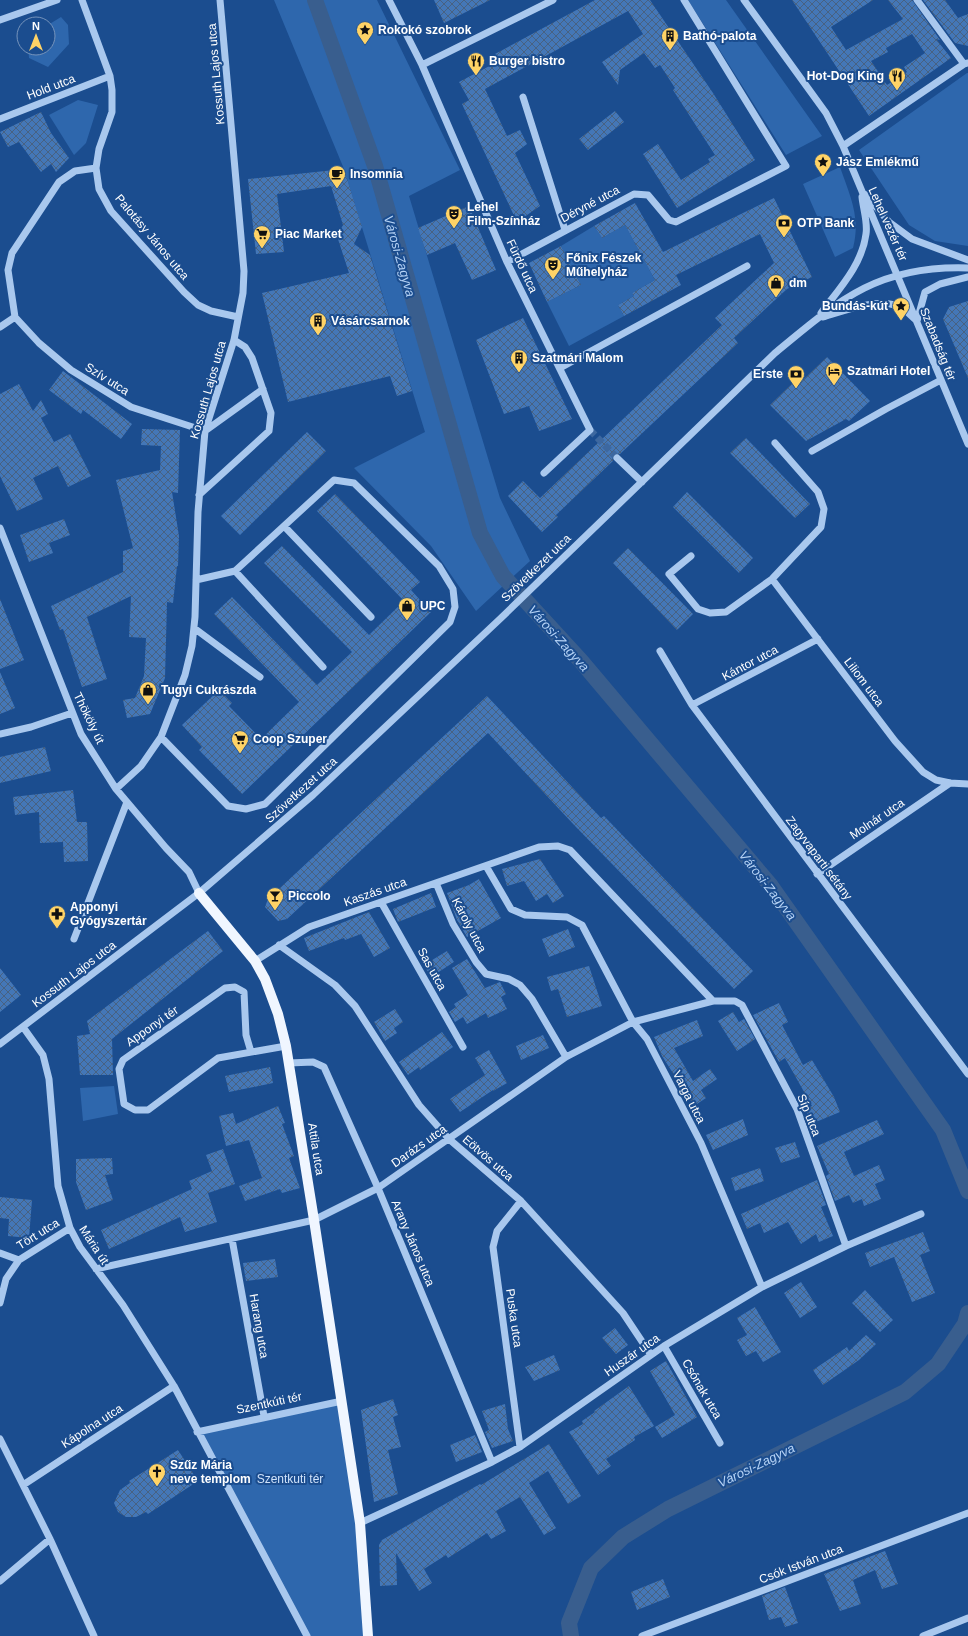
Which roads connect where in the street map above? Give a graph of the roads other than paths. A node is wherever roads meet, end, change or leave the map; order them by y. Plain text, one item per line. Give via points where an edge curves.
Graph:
1 (57, 0) edge
2 (82, 0) edge
3 (220, 0) edge
4 (389, 0) edge
5 (553, 0) edge
6 (684, 0) edge
7 (744, 0) edge
8 (917, 0) edge
9 (0, 20) edge
10 (966, 63) edge
11 (422, 65) junction
12 (110, 76) junction
13 (523, 97) dead end
14 (0, 119) edge
15 (843, 146) junction
16 (96, 168) junction
17 (861, 189) junction
18 (565, 230) junction
19 (968, 260) edge
20 (507, 262) junction
21 (747, 266) dead end
22 (968, 268) edge
23 (898, 275) junction
24 (968, 277) edge
25 (15, 317) junction
26 (238, 317) junction
27 (817, 318) junction
28 (917, 322) junction
29 (0, 326) edge
30 (234, 340) junction
31 (560, 368) junction
32 (941, 380) junction
33 (263, 389) junction
34 (968, 422) edge
35 (960, 425) junction
36 (205, 431) junction
37 (775, 443) dead end
38 (968, 444) edge
39 (812, 451) dead end
40 (617, 458) tunnel mouth
41 (544, 473) dead end
42 (642, 482) junction
43 (199, 495) junction
44 (284, 526) junction
45 (0, 528) edge
46 (691, 556) dead end
47 (235, 572) junction
48 (772, 579) junction
49 (196, 580) junction
50 (371, 617) dead end
51 (194, 628) junction
52 (818, 639) junction
53 (660, 651) dead end
54 (323, 667) dead end
55 (260, 677) dead end
56 (692, 705) junction
57 (72, 713) junction
58 (0, 734) edge
59 (161, 737) junction
60 (950, 783) junction
61 (968, 784) edge
62 (116, 789) junction
63 (127, 802) junction
64 (486, 866) junction
65 (817, 874) junction
66 (436, 883) junction
67 (199, 893) junction
68 (382, 902) junction
69 (74, 939) dead end
70 (279, 945) junction
71 (255, 961) junction
72 (713, 1001) junction
73 (735, 1001) joint
74 (633, 1022) junction
75 (23, 1027) junction
76 (0, 1044) edge
77 (286, 1046) junction
78 (463, 1047) dead end
79 (250, 1052) junction
80 (566, 1057) junction
81 (289, 1063) junction
82 (968, 1074) edge
83 (449, 1139) junction
84 (378, 1188) junction
85 (521, 1201) junction
86 (921, 1214) dead end
87 (314, 1220) junction
88 (70, 1228) junction
89 (232, 1239) junction
90 (846, 1246) junction
91 (0, 1253) edge
92 (19, 1260) junction
93 (96, 1269) junction
94 (762, 1287) junction
95 (0, 1303) edge
96 (664, 1346) junction
97 (651, 1355) junction
98 (174, 1386) junction
99 (342, 1401) junction
100 (264, 1416) junction
101 (197, 1432) junction
102 (0, 1439) edge
103 (720, 1443) dead end
104 (520, 1446) junction
105 (492, 1462) junction
106 (23, 1485) junction
107 (968, 1513) edge
108 (360, 1523) junction
109 (50, 1539) junction
110 (0, 1581) edge
111 (968, 1618) edge
112 (94, 1636) edge
113 (307, 1636) edge
114 (368, 1636) edge
115 (642, 1636) edge
116 (922, 1636) edge

1 - 9 street
2 - 12 street, Palotásy János utca
3 - 26 street, Kossuth Lajos utca via 244,274
4 - 11 street, Fürdő utca
5 - 11 street
6 - 18 street, Déryné utca via 786,166 676,222 669,220 648,195 634,194
7 - 15 street, Lehel vezér tér via 826,113
8 - 10 street
10 - 15 street
11 - 20 street, Fürdő utca
12 - 14 street, Hold utca
12 - 16 street, Palotásy János utca via 112,112 99,149
13 - 18 street
15 - 17 street, Lehel vezér tér
16 - 25 street via 75,171 59,182 12,253 8,270
16 - 26 street, Palotásy János utca via 99,189 111,211 184,292 198,305 211,311
17 - 19 street via 889,222 912,239
17 - 23 street, Lehel vezér tér
17 - 27 street via 866,233 860,257
18 - 20 street, Déryné utca
20 - 31 street, Fürdő utca
21 - 31 street
22 - 23 street, Szövetkezet utca via 939,267
23 - 27 street, Szövetkezet utca via 866,286
23 - 28 street, Szabadság tér
24 - 28 street via 940,284 925,292
25 - 29 street
25 - 36 street, Szív utca via 39,343 71,370 131,407
26 - 30 street, Kossuth Lajos utca
27 - 28 street via 859,306 884,304 901,307
27 - 42 street, Szövetkezet utca via 775,353
28 - 32 street, Szabadság tér
30 - 33 street via 245,347 252,358
30 - 36 street, Kossuth Lajos utca
31 - 41 street, Fürdő utca via 590,430
32 - 35 street, Szabadság tér
32 - 39 street
33 - 36 street
33 - 43 street via 271,413 269,431
34 - 35 street
35 - 38 street, Szabadság tér
36 - 43 street, Kossuth Lajos utca
37 - 48 street via 818,492 824,509 821,528
40 - 42 street
42 - 67 street, Szövetkezet utca via 313,795
43 - 49 street, Kossuth Lajos utca
44 - 47 street, Szövetkezet utca
44 - 50 street
44 - 59 street, Szövetkezet utca via 334,480 354,484 439,566 453,589 455,607 450,622 265,804 246,809 228,806
45 - 57 street, Thököly út
46 - 48 street via 668,574 698,608 710,613 726,612
47 - 49 street
47 - 54 street
48 - 52 street, Liliom utca
49 - 51 street, Kossuth Lajos utca
51 - 55 street
51 - 59 street, Kossuth Lajos utca via 185,674
52 - 56 street, Kántor utca
52 - 60 street, Liliom utca via 895,742 923,772 936,780
53 - 56 street, Zagyvaparti sétány
56 - 65 street, Zagyvaparti sétány
57 - 58 street via 32,727
57 - 62 street, Thököly út via 81,734
59 - 62 street, Kossuth Lajos utca via 141,766
60 - 61 street, Liliom utca
60 - 65 street, Molnár utca
62 - 63 street, Thököly út
63 - 67 street, Thököly út via 188,872
63 - 69 street
64 - 66 street, Kaszás utca
64 - 72 street, Kaszás utca via 539,847 558,846 570,850
64 - 74 street, Varga utca via 511,908 525,915 566,917 582,925
65 - 82 street, Zagyvaparti sétány
66 - 68 street, Kaszás utca
66 - 80 street, Károly utca via 453,924 476,962 486,974 509,979 520,985 532,999
67 - 71 main road, Attila utca
67 - 75 street, Kossuth Lajos utca
68 - 70 street, Kaszás utca via 309,927
68 - 78 street, Sas utca
70 - 71 street, Kaszás utca
70 - 83 street, Eötvös utca via 335,985 355,1006 419,1106
71 - 77 main road, Attila utca via 278,1014
72 - 73 street, Darázs utca
72 - 74 street, Darázs utca
73 - 90 street, Síp utca via 742,1005 797,1110
74 - 80 street, Darázs utca
74 - 94 street, Varga utca via 647,1038 701,1143
75 - 76 street, Kossuth Lajos utca
75 - 88 street, Mária út via 42,1055 49,1079 58,1186
77 - 79 street, Apponyi tér
77 - 81 main road, Attila utca
79 - 79 street, Apponyi tér via 218,1058 148,1110 135,1110 124,1104 119,1069 123,1060 225,988 235,987 244,992 246,1035
80 - 83 street, Darázs utca
81 - 84 street, Arany János utca via 313,1062 324,1067
81 - 87 main road, Attila utca
83 - 84 street, Darázs utca
83 - 85 street, Eötvös utca
84 - 87 street, Darázs utca
84 - 105 street, Arany János utca
85 - 97 street, Eötvös utca via 624,1313
85 - 104 street, Puska utca via 497,1231 493,1247
86 - 90 street, Huszár utca
87 - 89 street, Darázs utca
87 - 99 main road, Attila utca
88 - 92 street, Tört utca
88 - 93 street, Mária út
89 - 93 street, Darázs utca
89 - 100 street, Harang utca
90 - 94 street, Huszár utca
91 - 92 street
92 - 95 street, Tört utca via 6,1280
93 - 98 street, Mária út via 123,1305
94 - 96 street, Huszár utca
96 - 97 street, Huszár utca
96 - 103 street, Csónak utca
97 - 104 street, Huszár utca
98 - 101 street, Mária út
98 - 106 street, Kápolna utca
99 - 100 street, Szentkúti tér
99 - 108 main road
100 - 101 street, Szentkúti tér
101 - 113 street
102 - 106 street
104 - 105 street, Huszár utca
105 - 108 street, Huszár utca
106 - 109 street
107 - 115 street, Csók István utca
108 - 114 main road
109 - 110 street
109 - 112 street
111 - 116 street

